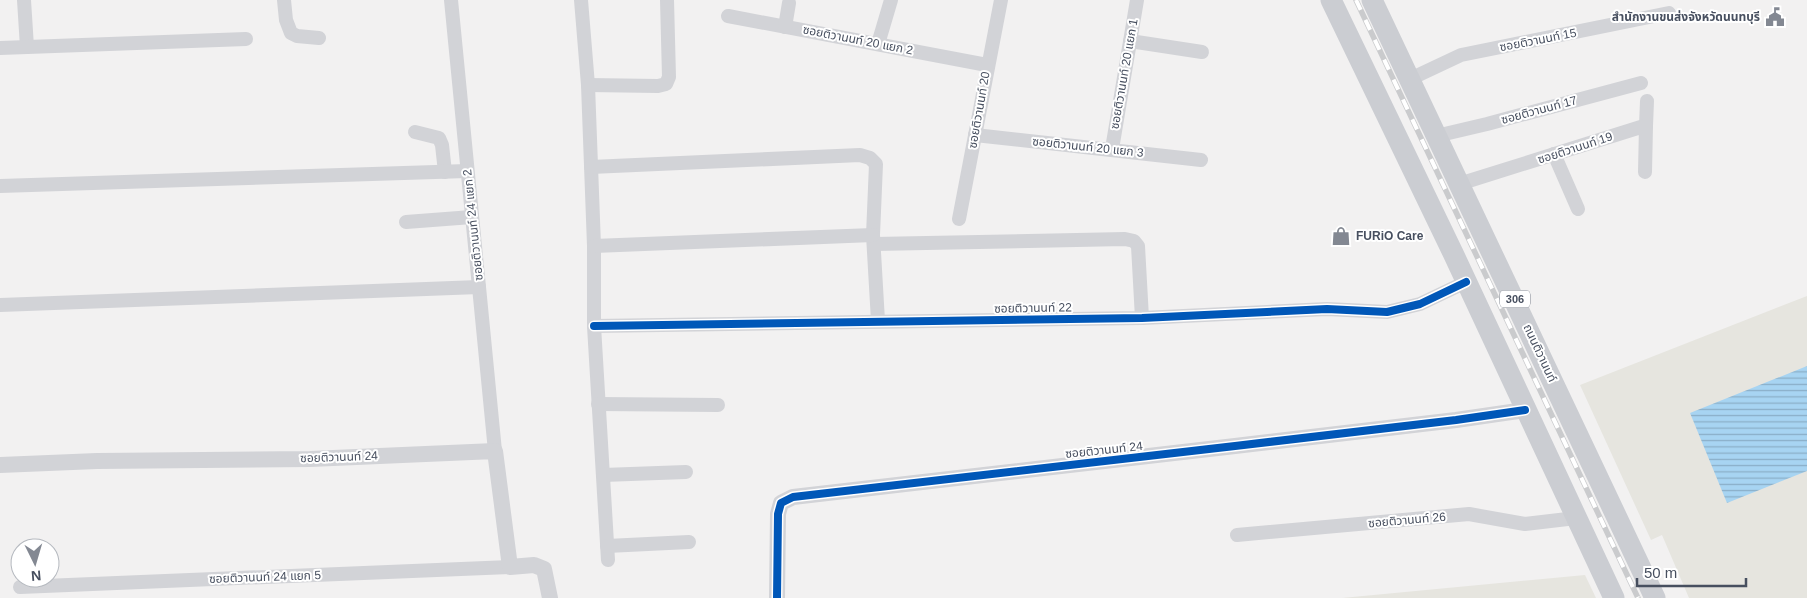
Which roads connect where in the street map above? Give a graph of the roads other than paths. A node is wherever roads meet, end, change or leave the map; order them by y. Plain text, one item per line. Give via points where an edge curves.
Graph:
1 (24, 0) edge
2 (284, 0) edge
3 (450, 0) edge
4 (581, 0) edge
5 (667, 0) edge
6 (890, 0) edge
7 (1001, 0) edge
8 (1137, 0) edge
9 (1331, 0) edge
10 (1372, 0) edge
11 (789, 3) dead end
12 (1670, 13) dead end
13 (728, 16) dead end
14 (785, 27) junction
15 (319, 38) dead end
16 (246, 39) dead end
17 (1130, 41) junction
18 (878, 44) junction
19 (27, 47) junction
20 (0, 48) edge
21 (1202, 52) dead end
22 (987, 65) junction
23 (1410, 79) junction
24 (1641, 83) dead end
25 (588, 85) junction
26 (1647, 101) dead end
27 (1646, 126) junction
28 (416, 132) dead end
29 (975, 134) junction
30 (1436, 136) junction
31 (1112, 149) junction
32 (1554, 154) junction
33 (1201, 160) dead end
34 (591, 167) junction
35 (467, 171) junction
36 (445, 172) junction
37 (1645, 172) dead end
38 (1460, 184) junction
39 (0, 186) edge
40 (1578, 209) dead end
41 (472, 217) junction
42 (959, 219) dead end
43 (406, 222) dead end
44 (873, 239) junction
45 (594, 246) junction
46 (1466, 282) junction
47 (480, 287) junction
48 (0, 305) edge
49 (1142, 318) junction
50 (878, 321) junction
51 (594, 326) junction
52 (598, 404) junction
53 (718, 405) dead end
54 (1525, 410) junction
55 (495, 451) junction
56 (0, 465) edge
57 (686, 472) dead end
58 (603, 475) junction
59 (1576, 518) junction
60 (1237, 535) dead end
61 (689, 542) dead end
62 (607, 546) junction
63 (608, 560) dead end
64 (510, 567) junction
65 (60, 586) edge
66 (550, 598) edge
67 (777, 598) edge
68 (1614, 598) edge
69 (1655, 598) edge

1 - 19 street
2 - 15 street via 290,34
3 - 35 street, ซอยติวานนท์ 24 แยก 2
4 - 25 street
5 - 25 street via 670,77 666,84
6 - 18 street
7 - 22 street, ซอยติวานนท์ 20
8 - 17 street, ซอยติวานนท์ 20 แยก 1
9 - 46 main road
10 - 23 main road, ถนนติวานนท์ / 306
11 - 14 street
12 - 23 street, ซอยติวานนท์ 15 via 1461,55
13 - 14 street, ซอยติวานนท์ 20 แยก 2
14 - 18 street, ซอยติวานนท์ 20 แยก 2
16 - 19 street
17 - 21 street
17 - 31 street, ซอยติวานนท์ 20 แยก 1
18 - 22 street, ซอยติวานนท์ 20 แยก 2
19 - 20 street
22 - 29 street, ซอยติวานนท์ 20
23 - 30 main road, ถนนติวานนท์ / 306
24 - 30 street, ซอยติวานนท์ 17
25 - 34 street
26 - 27 street
27 - 32 street, ซอยติวานนท์ 19
27 - 37 street
28 - 36 street via 439,138
29 - 31 street, ซอยติวานนท์ 20 แยก 3
29 - 42 street, ซอยติวานนท์ 20
30 - 38 main road, ถนนติวานนท์ / 306
31 - 33 street, ซอยติวานนท์ 20 แยก 3
32 - 38 street, ซอยติวานนท์ 19
32 - 40 street
34 - 44 street via 860,155 876,164
34 - 45 street
35 - 36 street
35 - 41 street, ซอยติวานนท์ 24 แยก 2
36 - 39 street
38 - 69 main road, ถนนติวานนท์ / 306
41 - 43 street
41 - 47 street, ซอยติวานนท์ 24 แยก 2
44 - 45 street
44 - 49 street via 1134,241 1138,246
44 - 50 street
45 - 51 street
46 - 49 street, ซอยติวานนท์ 22 via 1420,304 1387,312 1328,309
46 - 54 main road
47 - 48 street
47 - 55 street, ซอยติวานนท์ 24 แยก 2
49 - 50 street, ซอยติวานนท์ 22
50 - 51 street, ซอยติวานนท์ 22
51 - 52 street
52 - 53 street
52 - 58 street
54 - 59 main road
54 - 67 street, ซอยติวานนท์ 24 via 793,497 781,503 778,514
55 - 56 street, ซอยติวานนท์ 24
55 - 64 street
57 - 58 street
58 - 62 street
59 - 60 street, ซอยติวานนท์ 26 via 1525,524 1469,514
59 - 68 main road
61 - 62 street
62 - 63 street
64 - 65 street, ซอยติวานนท์ 24 แยก 5
64 - 66 street via 534,565 544,569

